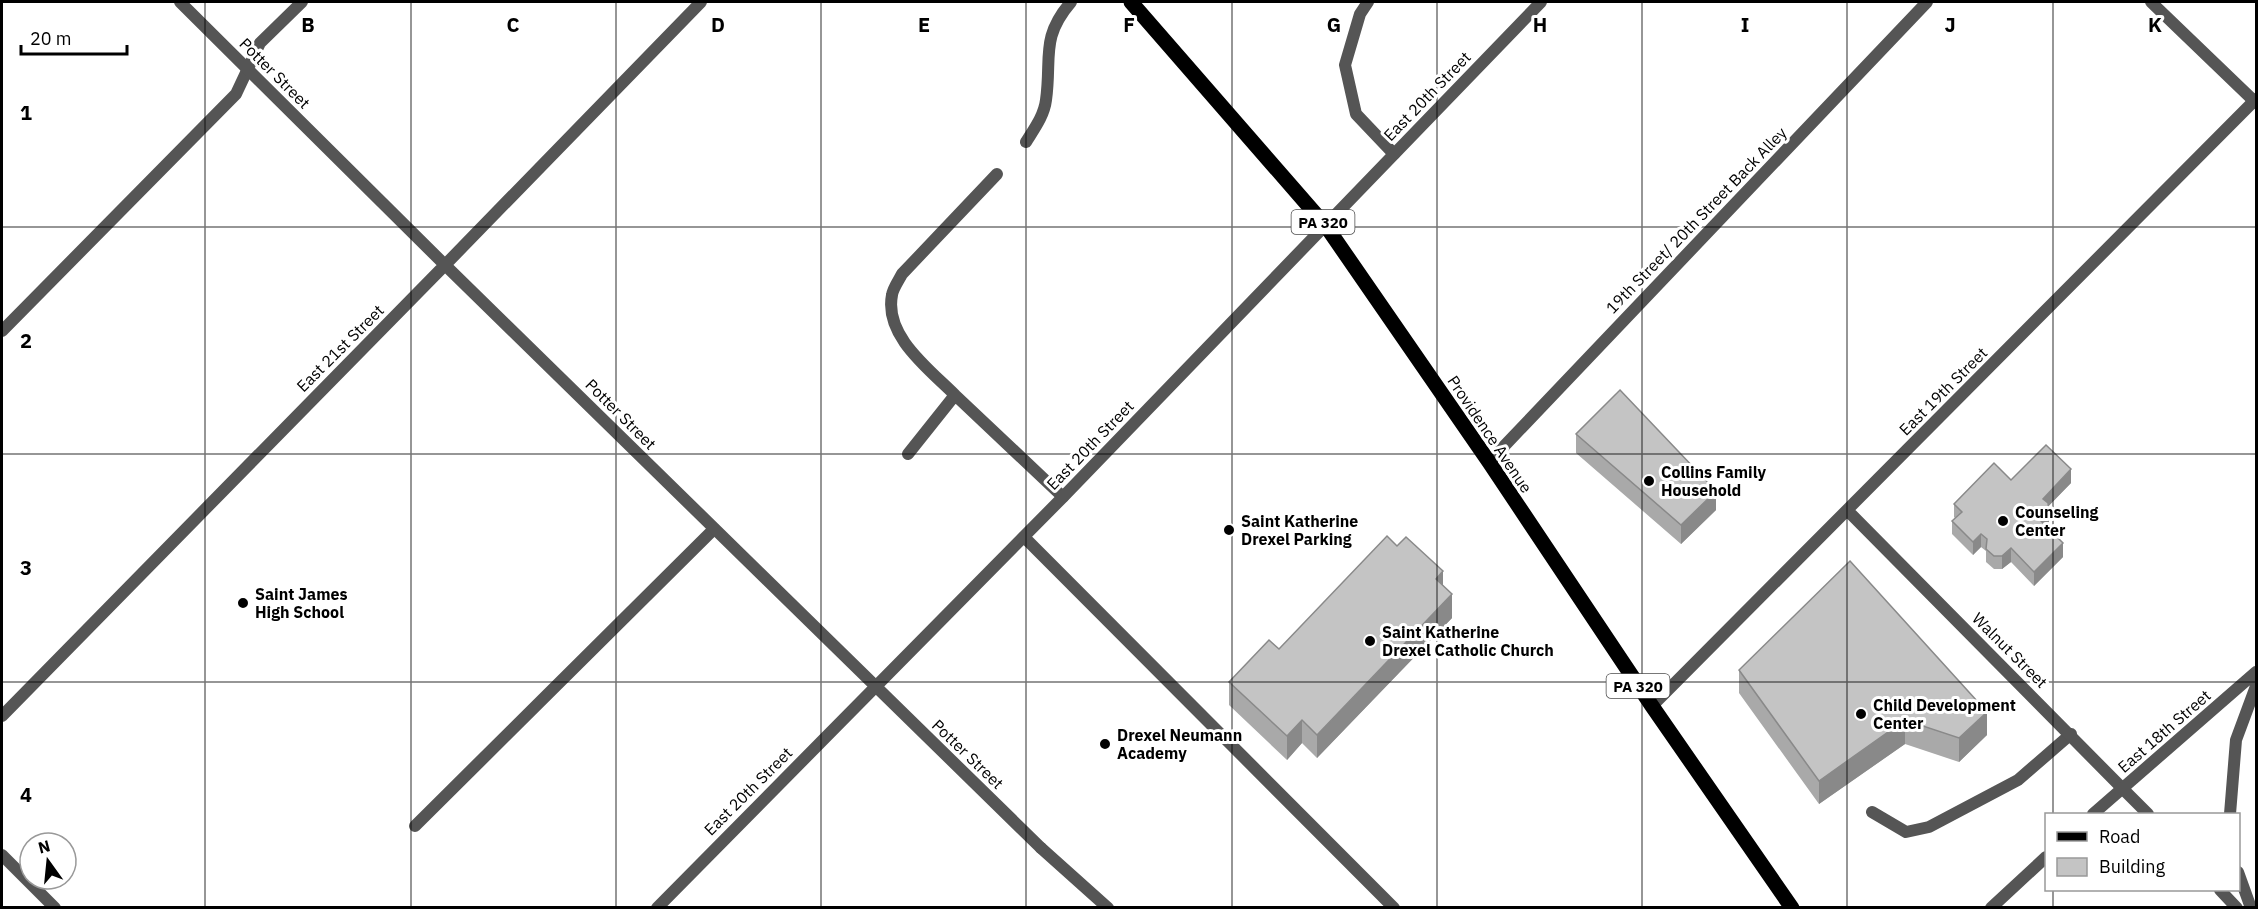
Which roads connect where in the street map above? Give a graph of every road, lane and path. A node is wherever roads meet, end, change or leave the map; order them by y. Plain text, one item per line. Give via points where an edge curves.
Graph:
1 (180, 2) edge
2 (302, 2) edge
3 (701, 2) edge
4 (1071, 2) edge
5 (1131, 2) edge
6 (1368, 2) edge
7 (1541, 2) edge
8 (1927, 2) edge
9 (2151, 2) edge
10 (247, 70) junction
11 (2256, 101) edge
12 (1026, 142) dead end
13 (1394, 154) junction
14 (997, 174) dead end
15 (1326, 226) junction
16 (445, 265) junction
17 (2, 331) edge
18 (955, 395) junction
19 (909, 454) dead end
20 (1488, 462) junction
21 (1063, 496) junction
22 (1847, 510) junction
23 (714, 529) junction
24 (1024, 537) junction
25 (2256, 672) edge
26 (875, 686) junction
27 (2256, 686) edge
28 (1652, 706) junction
29 (2, 716) edge
30 (2071, 734) junction
31 (2122, 788) junction
32 (1872, 812) dead end
33 (2094, 813) edge
34 (2147, 813) edge
35 (2230, 813) edge
36 (415, 826) dead end
37 (2, 855) edge
38 (2045, 858) edge
39 (2240, 878) edge
40 (2221, 891) edge
41 (55, 908) edge
42 (657, 908) edge
43 (1108, 908) edge
44 (1394, 908) edge
45 (1792, 908) edge
46 (1991, 908) edge
47 (2237, 908) edge
48 (2251, 908) edge

1 - 10 street, Potter Street
2 - 10 street via 261,43
3 - 16 street, East 21st Street
4 - 12 street via 1053,28 1042,116
5 - 15 main road, Providence Avenue / PA 320
6 - 13 street via 1360,14 1345,64 1356,114
7 - 13 street, East 20th Street
8 - 20 street, 19th Street/ 20th Street Back Alley
9 - 11 street
10 - 16 street, Potter Street
10 - 17 street via 236,94
11 - 22 street, East 19th Street
13 - 15 street, East 20th Street
14 - 18 street via 903,274 892,292 890,310 895,326 908,347
15 - 20 main road, Providence Avenue / PA 320
15 - 21 street, East 20th Street
16 - 23 street, Potter Street
16 - 29 street, East 21st Street
18 - 19 street
18 - 21 street
20 - 28 main road, Providence Avenue / PA 320
21 - 24 street, East 20th Street
22 - 28 street, East 19th Street
22 - 30 street, Walnut Street
23 - 26 street, Potter Street
23 - 36 street
24 - 26 street, East 20th Street
24 - 44 street
25 - 31 street, East 18th Street
26 - 42 street, East 20th Street
26 - 43 street, Potter Street
27 - 35 street via 2236,740
28 - 45 main road, Providence Avenue / PA 320
30 - 31 street, Walnut Street
30 - 32 street via 2018,780 1929,827 1906,832
31 - 33 street, East 18th Street
31 - 34 street, Walnut Street
37 - 41 street
38 - 46 street
39 - 48 street
40 - 47 street

